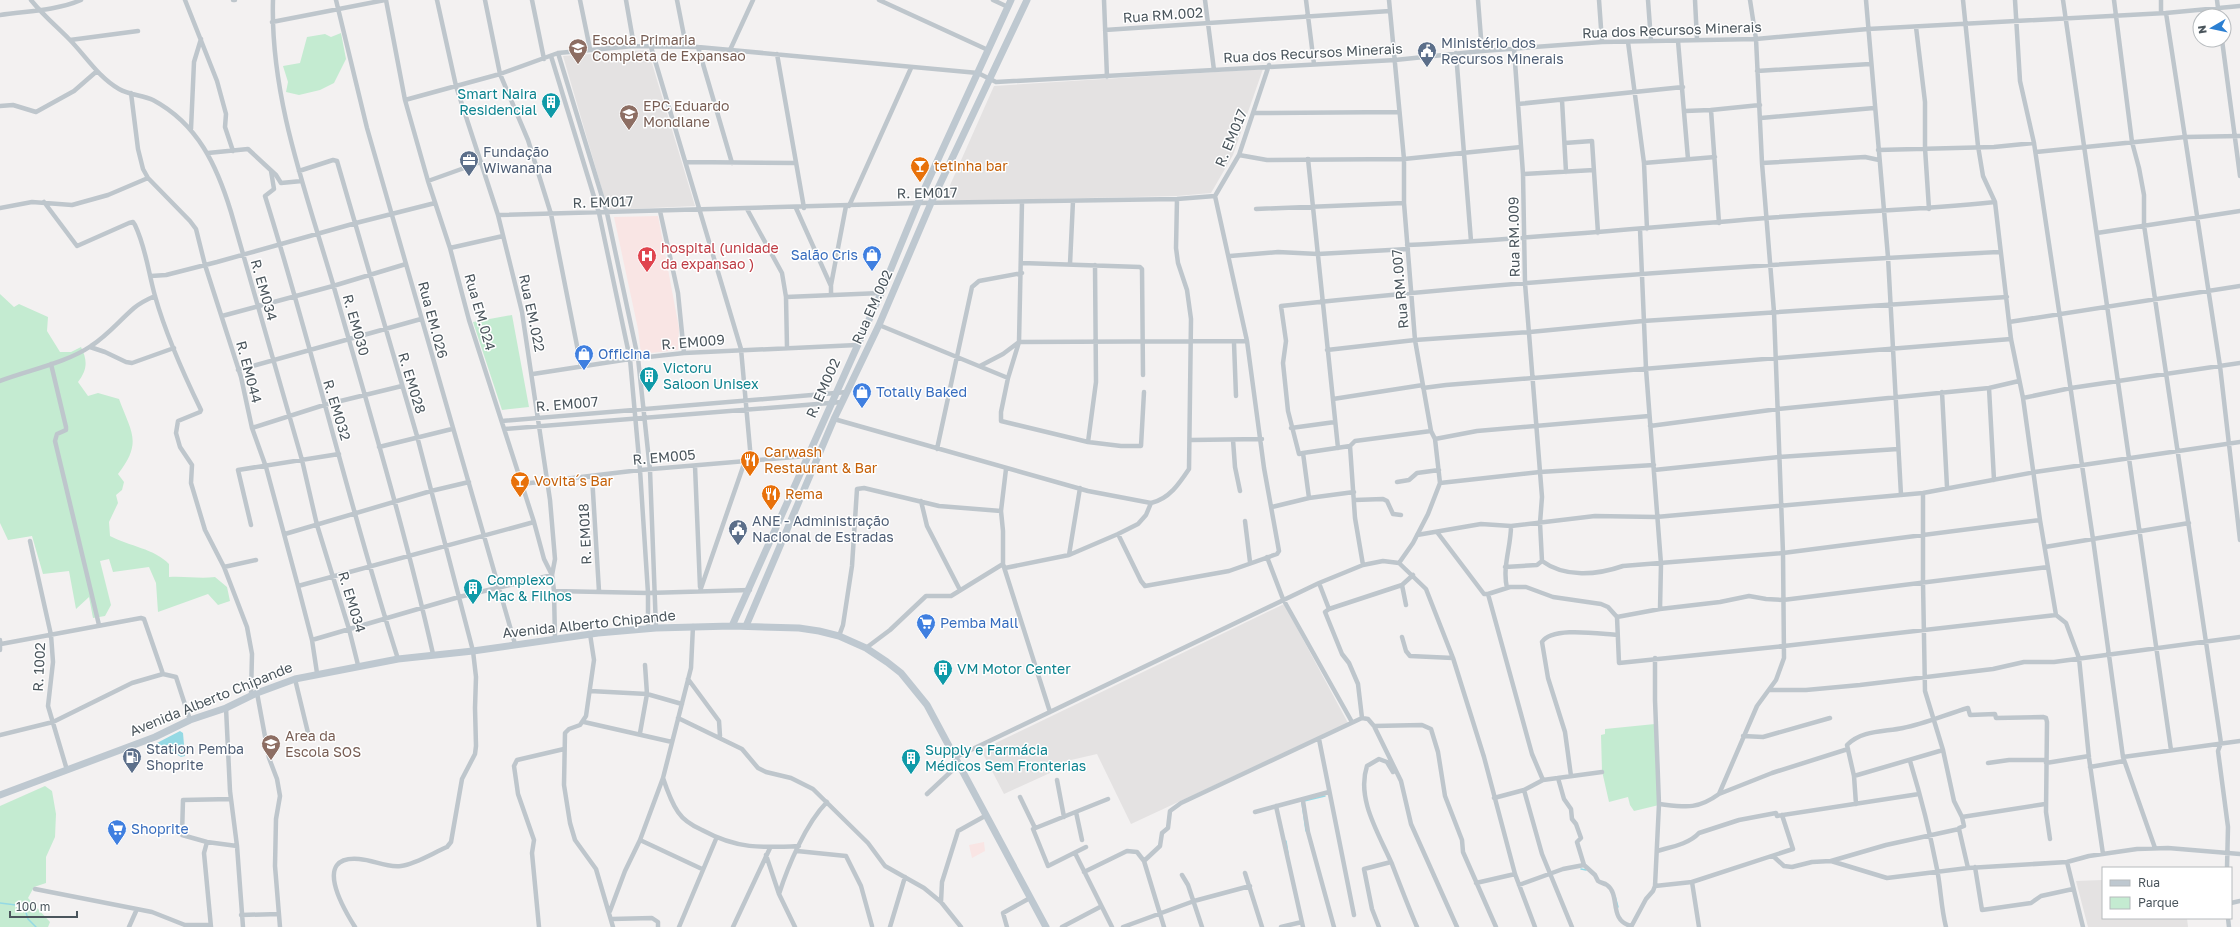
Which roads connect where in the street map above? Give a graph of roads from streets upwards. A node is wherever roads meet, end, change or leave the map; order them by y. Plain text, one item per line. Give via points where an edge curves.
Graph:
1 (30, 0) edge
2 (81, 0) edge
3 (185, 0) edge
4 (273, 0) edge
5 (336, 0) edge
6 (385, 0) edge
7 (437, 0) edge
8 (485, 0) edge
9 (532, 0) edge
10 (580, 0) edge
11 (626, 0) edge
12 (677, 0) edge
13 (753, 0) edge
14 (879, 0) edge
15 (993, 0) edge
16 (1027, 0) edge
17 (1104, 0) edge
18 (1205, 0) edge
19 (1306, 0) edge
20 (1389, 0) edge
21 (1478, 0) edge
22 (1599, 0) edge
23 (1648, 0) edge
24 (1695, 0) edge
25 (1750, 0) edge
26 (1866, 0) edge
27 (1963, 0) edge
28 (2015, 0) edge
29 (2063, 0) edge
30 (2114, 0) edge
31 (2161, 0) edge
32 (2217, 0) edge
33 (71, 2) edge
34 (1009, 3) edge
35 (2240, 6) edge
36 (2218, 8) joint
37 (338, 9) junction
38 (39, 10) junction
39 (2192, 10) edge
40 (1390, 11) junction
41 (2163, 12) junction
42 (0, 15) edge
43 (1307, 16) junction
44 (2116, 16) junction
45 (2065, 19) junction
46 (272, 22) junction
47 (2017, 22) junction
48 (1207, 24) junction
49 (1966, 24) junction
50 (1916, 27) junction
51 (1868, 29) junction
52 (1105, 30) junction
53 (138, 31) dead end
54 (201, 39) junction
55 (1756, 39) junction
56 (70, 40) junction
57 (1697, 40) junction
58 (1652, 41) junction
59 (1678, 41) junction
60 (1602, 42) junction
61 (1628, 42) junction
62 (634, 46) junction
63 (686, 46) junction
64 (651, 47) junction
65 (698, 47) junction
66 (1514, 48) junction
67 (2223, 48) edge
68 (590, 49) junction
69 (198, 50) junction
70 (205, 50) junction
71 (730, 50) junction
72 (988, 50) junction
73 (1482, 51) junction
74 (558, 53) junction
75 (1456, 53) junction
76 (777, 54) junction
77 (552, 56) junction
78 (544, 59) junction
79 (1395, 60) junction
80 (1314, 64) junction
81 (1870, 64) junction
82 (1269, 65) junction
83 (911, 68) junction
84 (1214, 70) junction
85 (98, 71) junction
86 (1757, 71) junction
87 (978, 73) junction
88 (500, 74) junction
89 (1107, 77) junction
90 (993, 80) junction
91 (456, 86) junction
92 (1683, 87) junction
93 (1636, 92) junction
94 (131, 93) junction
95 (405, 100) junction
96 (1562, 100) junction
97 (1518, 104) junction
98 (1760, 105) junction
99 (0, 106) edge
100 (1874, 108) junction
101 (1711, 110) junction
102 (1685, 111) junction
103 (1399, 112) junction
104 (1254, 113) junction
105 (1761, 118) junction
106 (191, 129) junction
107 (2240, 136) edge
108 (2184, 137) junction
109 (2234, 137) junction
110 (2132, 142) junction
111 (1565, 143) junction
112 (2034, 143) junction
113 (1978, 146) junction
114 (2083, 146) junction
115 (1521, 147) junction
116 (1925, 148) junction
117 (1878, 150) junction
118 (233, 151) junction
119 (2036, 152) junction
120 (208, 153) junction
121 (1465, 153) junction
122 (1239, 155) junction
123 (1715, 158) junction
124 (1308, 159) junction
125 (1404, 159) junction
126 (1688, 159) junction
127 (1879, 160) junction
128 (481, 162) junction
129 (686, 162) junction
130 (732, 163) junction
131 (796, 163) junction
132 (1644, 163) junction
133 (1762, 163) junction
134 (1594, 170) junction
135 (271, 171) junction
136 (299, 171) junction
137 (1566, 172) junction
138 (1523, 174) junction
139 (2240, 176) edge
140 (148, 178) junction
141 (302, 181) junction
142 (428, 181) junction
143 (1216, 196) junction
144 (1177, 199) junction
145 (1072, 201) junction
146 (44, 202) junction
147 (1022, 202) junction
148 (1995, 202) junction
149 (435, 203) junction
150 (918, 203) junction
151 (931, 203) junction
152 (1404, 203) junction
153 (847, 206) junction
154 (1312, 206) junction
155 (0, 208) edge
156 (796, 208) junction
157 (804, 208) junction
158 (747, 209) junction
159 (1256, 209) dead end
160 (1929, 209) junction
161 (701, 210) junction
162 (2240, 210) edge
163 (660, 211) junction
164 (1883, 212) junction
165 (393, 213) junction
166 (599, 213) junction
167 (607, 213) junction
168 (551, 214) junction
169 (498, 215) junction
170 (2196, 217) junction
171 (1766, 218) junction
172 (356, 223) junction
173 (1719, 223) junction
174 (2144, 225) junction
175 (1640, 229) junction
176 (1647, 229) junction
177 (1598, 232) junction
178 (2096, 233) junction
179 (318, 234) junction
180 (503, 236) junction
181 (1526, 238) junction
182 (1471, 241) junction
183 (280, 245) junction
184 (1407, 247) junction
185 (450, 248) junction
186 (1999, 252) junction
187 (1318, 254) junction
188 (243, 256) junction
189 (1230, 256) junction
190 (1888, 257) junction
191 (1022, 263) junction
192 (205, 264) junction
193 (406, 264) junction
194 (1070, 264) junction
195 (1770, 264) junction
196 (1095, 265) junction
197 (1022, 273) junction
198 (1643, 274) junction
199 (151, 276) junction
200 (370, 276) junction
201 (1525, 283) junction
202 (333, 286) junction
203 (831, 286) junction
204 (2240, 286) edge
205 (1411, 292) junction
206 (2207, 292) junction
207 (881, 293) junction
208 (831, 295) junction
209 (155, 296) junction
210 (295, 297) junction
211 (786, 297) junction
212 (2006, 297) junction
213 (2155, 300) junction
214 (1321, 302) junction
215 (258, 306) junction
216 (1891, 306) junction
217 (2108, 306) junction
218 (1774, 312) junction
219 (2060, 314) junction
220 (222, 316) junction
221 (421, 319) junction
222 (1643, 321) junction
223 (2009, 322) junction
224 (879, 325) junction
225 (384, 329) junction
226 (1530, 332) junction
227 (2011, 339) junction
228 (348, 340) junction
229 (1415, 340) junction
230 (1247, 341) junction
231 (1019, 342) junction
232 (1143, 342) junction
233 (1191, 342) junction
234 (1096, 343) junction
235 (1234, 343) junction
236 (857, 345) junction
237 (90, 347) junction
238 (174, 348) junction
239 (787, 348) junction
240 (741, 349) junction
241 (1893, 349) junction
242 (1327, 350) junction
243 (308, 351) junction
244 (684, 353) junction
245 (957, 356) junction
246 (630, 358) junction
247 (638, 358) junction
248 (1776, 358) junction
249 (272, 360) junction
250 (2240, 363) edge
251 (51, 364) junction
252 (581, 366) junction
253 (980, 366) junction
254 (2220, 366) junction
255 (1646, 369) junction
256 (238, 370) junction
257 (533, 374) junction
258 (1143, 375) dead end
259 (2167, 375) junction
260 (1008, 378) junction
261 (1533, 379) junction
262 (0, 381) edge
263 (2019, 381) junction
264 (2120, 382) junction
265 (402, 386) junction
266 (1423, 387) junction
267 (1989, 388) junction
268 (2071, 388) junction
269 (836, 392) junction
270 (847, 392) junction
271 (1144, 392) dead end
272 (1942, 392) junction
273 (364, 395) junction
274 (1236, 396) dead end
275 (1895, 396) junction
276 (2023, 398) junction
277 (1332, 399) junction
278 (746, 401) junction
279 (831, 401) junction
280 (842, 402) junction
281 (324, 405) junction
282 (642, 408) junction
283 (1778, 408) junction
284 (633, 409) junction
285 (746, 409) junction
286 (289, 416) junction
287 (1649, 416) junction
288 (634, 417) junction
289 (643, 417) junction
290 (538, 418) junction
291 (834, 419) junction
292 (502, 421) junction
293 (1335, 422) junction
294 (539, 426) junction
295 (1536, 426) junction
296 (1650, 426) junction
297 (252, 428) junction
298 (452, 428) junction
299 (1291, 428) junction
300 (505, 429) junction
301 (1431, 432) junction
302 (417, 436) junction
303 (1262, 439) junction
304 (1435, 439) junction
305 (1191, 440) junction
306 (1233, 440) junction
307 (1088, 442) junction
308 (2240, 442) edge
309 (2228, 443) junction
310 (1350, 446) junction
311 (379, 447) junction
312 (1338, 448) junction
313 (937, 449) junction
314 (1898, 449) junction
315 (2178, 451) junction
316 (1303, 453) junction
317 (338, 454) junction
318 (807, 456) junction
319 (1779, 457) junction
320 (2129, 459) junction
321 (302, 460) junction
322 (751, 460) junction
323 (745, 461) junction
324 (2082, 465) junction
325 (695, 466) junction
326 (266, 467) junction
327 (1654, 467) junction
328 (1006, 469) junction
329 (640, 470) junction
330 (650, 470) junction
331 (1439, 470) junction
332 (1540, 472) junction
333 (2035, 472) junction
334 (592, 476) junction
335 (1994, 480) junction
336 (547, 481) junction
337 (469, 482) junction
338 (1397, 482) dead end
339 (1440, 483) junction
340 (522, 484) junction
341 (1947, 487) junction
342 (1080, 488) junction
343 (431, 491) junction
344 (1240, 491) dead end
345 (1354, 492) junction
346 (1923, 493) junction
347 (1901, 495) junction
348 (1308, 498) junction
349 (1355, 500) junction
350 (921, 501) junction
351 (394, 502) junction
352 (1151, 503) junction
353 (1781, 506) junction
354 (1272, 507) junction
355 (1001, 512) junction
356 (355, 515) junction
357 (1401, 515) dead end
358 (1656, 517) junction
359 (2040, 520) junction
360 (1245, 521) dead end
361 (534, 522) junction
362 (1540, 523) junction
363 (2189, 523) junction
364 (251, 525) dead end
365 (317, 525) junction
366 (1511, 526) junction
367 (2141, 531) junction
368 (1437, 532) junction
369 (285, 534) junction
370 (1118, 534) junction
371 (483, 535) junction
372 (1417, 535) junction
373 (1923, 535) junction
374 (2093, 539) junction
375 (2240, 540) edge
376 (30, 541) dead end
377 (446, 546) junction
378 (2045, 547) junction
379 (1783, 553) junction
380 (1069, 555) junction
381 (408, 556) junction
382 (1267, 557) junction
383 (256, 560) dead end
384 (1542, 561) junction
385 (1250, 562) junction
386 (1399, 563) junction
387 (1661, 564) junction
388 (1363, 565) junction
389 (370, 566) junction
390 (1004, 566) junction
391 (224, 567) junction
392 (1505, 567) junction
393 (2048, 567) junction
394 (552, 576) junction
395 (1413, 576) junction
396 (333, 577) junction
397 (1319, 583) junction
398 (1923, 583) junction
399 (1402, 585) junction
400 (298, 586) junction
401 (500, 588) junction
402 (1507, 588) junction
403 (750, 590) junction
404 (960, 590) junction
405 (599, 591) junction
406 (700, 591) junction
407 (554, 592) junction
408 (656, 592) junction
409 (648, 593) junction
410 (1488, 594) junction
411 (459, 597) junction
412 (1283, 599) junction
413 (1783, 600) junction
414 (1406, 605) dead end
415 (422, 607) junction
416 (1329, 609) junction
417 (1660, 609) junction
418 (2056, 615) junction
419 (1617, 617) junction
420 (385, 618) junction
421 (99, 625) junction
422 (693, 626) junction
423 (732, 626) junction
424 (746, 626) junction
425 (648, 628) junction
426 (656, 628) junction
427 (349, 629) junction
428 (1923, 629) junction
429 (590, 634) junction
430 (51, 635) junction
431 (1617, 635) junction
432 (839, 636) junction
433 (1402, 637) dead end
434 (2240, 637) edge
435 (555, 639) junction
436 (312, 640) junction
437 (0, 642) edge
438 (2205, 642) junction
439 (515, 644) junction
440 (1784, 646) junction
441 (2157, 647) junction
442 (866, 648) junction
443 (0, 650) edge
444 (473, 651) junction
445 (433, 654) junction
446 (2109, 654) junction
447 (1453, 658) junction
448 (1655, 658) junction
449 (2079, 658) junction
450 (398, 659) junction
451 (358, 665) junction
452 (645, 665) dead end
453 (317, 673) junction
454 (164, 674) junction
455 (1925, 677) junction
456 (295, 678) junction
457 (688, 680) junction
458 (1770, 690) junction
459 (590, 691) junction
460 (254, 694) junction
461 (647, 694) junction
462 (682, 704) junction
463 (226, 708) junction
464 (1050, 712) junction
465 (678, 718) junction
466 (1362, 718) junction
467 (1830, 718) dead end
468 (1933, 718) junction
469 (190, 720) junction
470 (53, 722) junction
471 (584, 722) junction
472 (1352, 722) junction
473 (1374, 726) junction
474 (640, 733) junction
475 (0, 735) edge
476 (720, 736) junction
477 (1743, 736) junction
478 (309, 737) dead end
479 (1319, 739) junction
480 (672, 742) junction
481 (2240, 742) edge
482 (2221, 743) junction
483 (564, 749) junction
484 (1848, 749) junction
485 (1943, 750) junction
486 (2171, 750) junction
487 (2089, 756) junction
488 (954, 758) junction
489 (2123, 759) junction
490 (1910, 761) junction
491 (2046, 761) junction
492 (1988, 763) dead end
493 (958, 765) junction
494 (2090, 767) junction
495 (67, 770) junction
496 (1602, 772) dead end
497 (1398, 774) junction
498 (1571, 776) junction
499 (1854, 776) junction
500 (663, 778) junction
501 (1558, 778) junction
502 (1057, 780) dead end
503 (1543, 780) junction
504 (1524, 790) junction
505 (1329, 792) junction
506 (927, 794) dead end
507 (1719, 794) junction
508 (1920, 794) junction
509 (0, 795) edge
510 (1020, 797) dead end
511 (1494, 798) junction
512 (231, 799) junction
513 (1108, 799) dead end
514 (1304, 801) junction
515 (827, 802) junction
516 (1659, 804) junction
517 (1856, 804) junction
518 (2045, 804) junction
519 (1276, 806) junction
520 (1076, 812) junction
521 (1255, 812) dead end
522 (1782, 815) junction
523 (985, 816) junction
524 (1064, 817) junction
525 (1962, 817) junction
526 (1036, 828) junction
527 (1959, 829) junction
528 (1931, 836) junction
529 (716, 839) junction
530 (2050, 839) dead end
531 (640, 840) junction
532 (1082, 840) dead end
533 (207, 842) junction
534 (237, 846) junction
535 (1086, 847) dead end
536 (770, 848) junction
537 (2149, 848) junction
538 (2155, 848) junction
539 (2163, 848) junction
540 (798, 849) junction
541 (1657, 851) junction
542 (1075, 853) junction
543 (766, 854) junction
544 (2103, 854) junction
545 (2227, 854) junction
546 (2240, 854) edge
547 (1772, 856) junction
548 (1144, 861) junction
549 (1831, 861) junction
550 (1391, 862) junction
551 (2067, 862) junction
552 (1584, 865) junction
553 (1975, 867) junction
554 (2227, 867) edge
555 (1968, 868) junction
556 (702, 869) junction
557 (1938, 871) junction
558 (1084, 872) junction
559 (1245, 873) dead end
560 (1515, 874) junction
561 (1550, 874) junction
562 (1182, 875) dead end
563 (905, 877) junction
564 (1692, 882) junction
565 (1476, 883) junction
566 (1519, 885) junction
567 (1250, 886) junction
568 (1654, 886) junction
569 (35, 888) dead end
570 (2073, 889) junction
571 (779, 894) junction
572 (1030, 898) junction
573 (1194, 901) junction
574 (941, 902) junction
575 (1100, 906) junction
576 (137, 909) junction
577 (610, 911) junction
578 (1160, 913) junction
579 (279, 914) junction
580 (241, 915) junction
581 (1354, 915) dead end
582 (612, 919) junction
583 (1076, 921) junction
584 (1302, 922) junction
585 (177, 924) edge
586 (211, 926) edge
587 (872, 926) edge
588 (129, 927) edge
589 (243, 927) edge
590 (280, 927) edge
591 (355, 927) edge
592 (539, 927) edge
593 (613, 927) edge
594 (658, 927) edge
595 (679, 927) edge
596 (733, 927) edge
597 (795, 927) edge
598 (890, 927) edge
599 (961, 927) edge
600 (1007, 927) edge
601 (1046, 927) edge
602 (1062, 927) edge
603 (1079, 927) edge
604 (1112, 927) edge
605 (1123, 927) edge
606 (1164, 927) edge
607 (1202, 927) edge
608 (1262, 927) edge
609 (1281, 927) edge
610 (1304, 927) edge
611 (1334, 927) edge
612 (1379, 927) edge
613 (1417, 927) edge
614 (1457, 927) edge
615 (1496, 927) edge
616 (1535, 927) edge
617 (1572, 927) edge
618 (1631, 927) edge
619 (1700, 927) edge
620 (1946, 927) edge
621 (2083, 927) edge

1 - 38 street, R. EM034
2 - 33 street
3 - 54 street
4 - 46 street, R. EM030
5 - 37 street, Rua EM.026
6 - 37 street
6 - 95 street, Rua EM.024
7 - 91 street, Rua EM.022
8 - 88 street
9 - 78 street
10 - 68 street
11 - 62 street
12 - 63 street
13 - 71 street
14 - 72 street
15 - 34 street
16 - 90 street, Rua EM.002
17 - 52 street
18 - 48 street
19 - 43 street
20 - 40 street, Rua RM.007
21 - 73 street
22 - 60 street
23 - 58 street
24 - 57 street
25 - 55 street
26 - 51 street
27 - 49 street
28 - 47 street
29 - 45 street
30 - 44 street
31 - 41 street
32 - 36 street
33 - 38 street
34 - 72 street
35 - 36 street, Rua dos Recursos Minerais
37 - 46 street
37 - 165 street, Rua EM.026 via 354,81
38 - 42 street
38 - 56 street, R. EM034
39 - 41 street, Rua dos Recursos Minerais
40 - 43 street, Rua RM.002
40 - 79 street, Rua RM.007
41 - 44 street, Rua dos Recursos Minerais
41 - 108 street
43 - 48 street, Rua RM.002
43 - 80 street
44 - 45 street, Rua dos Recursos Minerais
44 - 110 street
45 - 47 street, Rua dos Recursos Minerais
45 - 114 street
46 - 136 street, R. EM030 via 272,42 287,125
47 - 49 street, Rua dos Recursos Minerais
47 - 112 street via 2020,81
48 - 52 street, Rua RM.002
48 - 84 street
49 - 50 street, Rua dos Recursos Minerais
49 - 113 street
50 - 51 street, Rua dos Recursos Minerais
50 - 116 street via 1925,102
51 - 55 street, Rua dos Recursos Minerais
51 - 81 street
52 - 89 street
53 - 56 street
54 - 69 street
54 - 70 street
55 - 57 street, Rua dos Recursos Minerais
55 - 86 street
56 - 85 street, R. EM034
57 - 59 street, Rua dos Recursos Minerais
58 - 59 street, Rua dos Recursos Minerais
58 - 61 street, Rua dos Recursos Minerais
59 - 92 street
60 - 61 street, Rua dos Recursos Minerais
60 - 66 street, Rua dos Recursos Minerais
61 - 93 street
62 - 64 street
62 - 68 street
63 - 64 street
63 - 65 street
64 - 129 street
65 - 71 street
65 - 130 street
66 - 73 street, Rua dos Recursos Minerais
66 - 97 street, Rua RM.009
67 - 109 street
68 - 74 street
69 - 70 street
69 - 106 street via 194,62
70 - 118 street via 221,94 226,114 225,127
71 - 76 street
72 - 87 street
73 - 75 street, Rua dos Recursos Minerais
74 - 77 street
74 - 167 street
75 - 79 street, Rua dos Recursos Minerais
75 - 121 street
76 - 83 street
76 - 131 street
77 - 78 street
77 - 166 street
78 - 88 street
79 - 80 street, Rua dos Recursos Minerais
79 - 103 street, Rua RM.007
80 - 82 street, Rua dos Recursos Minerais
81 - 86 street
81 - 100 street
82 - 84 street, Rua dos Recursos Minerais
82 - 104 street, R. EM017
83 - 87 street
83 - 153 street
84 - 89 street, Rua dos Recursos Minerais
85 - 94 street, R. EM034 via 118,89
85 - 99 street via 74,91 36,112 13,105
86 - 98 street
87 - 90 street
87 - 150 street, R. EM002
88 - 91 street
88 - 168 street via 528,140
89 - 90 street, Rua dos Recursos Minerais
90 - 151 street, Rua EM.002
91 - 95 street
91 - 128 street, Rua EM.022
92 - 93 street
92 - 102 street
93 - 96 street
93 - 132 street
94 - 106 street, R. EM034 via 151,99 165,107
94 - 140 street, R. EM044 via 138,149
95 - 142 street, Rua EM.024
96 - 97 street
96 - 111 street
97 - 115 street, Rua RM.009
98 - 101 street
98 - 105 street
100 - 105 street
100 - 117 street
101 - 102 street
101 - 123 street
102 - 126 street
103 - 104 street
103 - 125 street, Rua RM.007
104 - 122 street, R. EM017
105 - 133 street
106 - 120 street, R. EM034
107 - 109 street
108 - 109 street
108 - 110 street
108 - 170 street
109 - 139 street
110 - 114 street
110 - 174 street via 2144,195
111 - 134 street via 1592,141
111 - 137 street
112 - 113 street
112 - 119 street
113 - 116 street
113 - 148 street via 1983,176
114 - 119 street
114 - 178 street
115 - 121 street
115 - 138 street, Rua RM.009
116 - 117 street
116 - 160 street
117 - 127 street
118 - 120 street
118 - 135 street via 252,151
119 - 219 street
120 - 188 street, R. EM034 via 226,196
121 - 125 street
121 - 182 street
122 - 124 street via 1268,160
122 - 143 street, R. EM017
123 - 126 street
123 - 173 street
124 - 125 street
124 - 154 street
125 - 152 street, Rua RM.007
126 - 132 street
127 - 133 street via 1865,157
127 - 164 street
128 - 142 street
128 - 169 street, Rua EM.022
129 - 130 street
129 - 161 street
130 - 131 street
131 - 157 street
132 - 176 street
133 - 171 street
134 - 137 street
134 - 177 street
135 - 141 street via 281,183
135 - 183 street, R. EM032 via 274,188 265,196
136 - 141 street, R. EM030
136 - 172 street, R. EM028 via 336,160
137 - 138 street
138 - 181 street, Rua RM.009
140 - 146 street via 108,195 72,204
140 - 192 street, R. EM044 via 193,225
141 - 179 street, R. EM030
142 - 149 street, Rua EM.024
143 - 144 street, R. EM017
143 - 189 street
144 - 145 street, R. EM017
144 - 233 street via 1176,248 1188,297
145 - 147 street, R. EM017
145 - 194 street
146 - 155 street
146 - 199 street via 77,246 133,222 144,245
147 - 151 street, R. EM017
147 - 191 street
148 - 160 street
148 - 186 street
149 - 165 street
149 - 185 street, Rua EM.024
150 - 151 street, R. EM017
150 - 153 street, R. EM017
150 - 207 street, R. EM002
151 - 224 street, Rua EM.002
152 - 154 street
152 - 184 street, Rua RM.007
153 - 157 street, R. EM017
153 - 203 street
154 - 159 street
154 - 187 street
156 - 157 street, R. EM017
156 - 158 street, R. EM017
156 - 203 street
158 - 161 street, R. EM017
158 - 211 street via 782,273
160 - 164 street
161 - 163 street, R. EM017
161 - 240 street
162 - 170 street
163 - 167 street, R. EM017
163 - 244 street via 678,293
164 - 171 street
164 - 190 street
165 - 172 street
165 - 193 street, Rua EM.026
166 - 167 street, R. EM017
166 - 168 street, R. EM017
166 - 246 street
167 - 247 street
168 - 169 street, R. EM017
168 - 252 street
169 - 180 street, Rua EM.022
170 - 174 street
170 - 206 street
171 - 173 street
171 - 195 street
172 - 179 street
172 - 200 street, R. EM028
173 - 176 street
174 - 178 street
174 - 213 street
175 - 176 street
175 - 177 street
175 - 198 street
177 - 181 street
178 - 217 street
179 - 183 street
179 - 202 street, R. EM030
180 - 185 street
180 - 257 street, Rua EM.022 via 522,312
181 - 182 street
181 - 201 street, Rua RM.009
182 - 184 street
183 - 188 street
183 - 210 street, R. EM032
184 - 187 street
184 - 205 street, Rua RM.007
185 - 292 street, Rua EM.024 via 469,320
186 - 190 street
186 - 212 street
187 - 189 street via 1278,252
187 - 214 street
188 - 192 street
188 - 215 street, R. EM034
189 - 230 street
190 - 195 street
190 - 216 street
191 - 194 street
191 - 197 street
192 - 199 street via 166,275
192 - 220 street, R. EM044
193 - 200 street
193 - 221 street, Rua EM.026
194 - 196 street
195 - 198 street
195 - 218 street
196 - 232 street via 1142,269
196 - 234 street
197 - 231 street
197 - 245 street via 979,281 972,287
198 - 201 street
198 - 222 street
199 - 209 street
200 - 202 street
200 - 225 street, R. EM028
201 - 205 street
201 - 226 street, Rua RM.009
202 - 210 street
202 - 228 street, R. EM030
203 - 208 street
204 - 206 street
205 - 214 street
205 - 229 street, Rua RM.007
206 - 213 street
206 - 254 street
207 - 208 street
207 - 236 street, R. EM002
208 - 211 street
209 - 237 street via 134,307 111,332
209 - 238 street
210 - 215 street
210 - 243 street, R. EM032
211 - 239 street
212 - 216 street
212 - 223 street
213 - 217 street
213 - 259 street
214 - 242 street
214 - 299 street via 1280,306 1286,341 1283,363
215 - 220 street
215 - 249 street, R. EM034
216 - 218 street
216 - 241 street
217 - 219 street
217 - 264 street
218 - 222 street
218 - 248 street
219 - 223 street
219 - 268 street
220 - 256 street, R. EM044
221 - 225 street
221 - 298 street, Rua EM.026
222 - 226 street
222 - 255 street
223 - 227 street
224 - 245 street
224 - 270 street, Rua EM.002
225 - 228 street
225 - 265 street, R. EM028
226 - 229 street
226 - 261 street, Rua RM.009
227 - 241 street
227 - 263 street
228 - 243 street
228 - 273 street, R. EM030
229 - 242 street
229 - 266 street, Rua RM.007
230 - 235 street
230 - 303 street
231 - 234 street
231 - 253 street
231 - 260 street
232 - 233 street
232 - 234 street
232 - 258 street
233 - 235 street
233 - 305 street
234 - 307 street via 1096,382
235 - 274 street
236 - 239 street, R. EM009
236 - 269 street, R. EM002
237 - 238 street via 132,363
237 - 251 street
238 - 391 street via 201,410 178,421 176,433 180,447 192,465 191,483 205,530
239 - 240 street, R. EM009
240 - 244 street, R. EM009
240 - 278 street
241 - 248 street
241 - 275 street
242 - 277 street
243 - 249 street
243 - 281 street, R. EM032
244 - 247 street, R. EM009
245 - 253 street
245 - 313 street
246 - 247 street, R. EM009
246 - 252 street, R. EM009
246 - 284 street
247 - 282 street
248 - 255 street
248 - 283 street
249 - 256 street
249 - 286 street, R. EM034
250 - 254 street
251 - 262 street
251 - 421 street via 66,427 66,430 57,434 55,441
252 - 257 street, R. EM009
253 - 260 street
254 - 259 street
254 - 309 street
255 - 261 street
255 - 287 street
256 - 297 street, R. EM044
257 - 290 street, Rua EM.022
259 - 264 street
259 - 315 street
260 - 307 street via 1001,420
261 - 266 street
261 - 295 street, Rua RM.009
263 - 267 street
263 - 276 street
264 - 268 street
264 - 320 street
265 - 273 street
265 - 302 street, R. EM028
266 - 277 street
266 - 301 street, Rua RM.007
267 - 272 street
267 - 335 street
268 - 276 street
268 - 324 street
269 - 270 street, R. EM007
269 - 278 street, R. EM007
269 - 279 street, R. EM002
270 - 280 street, Rua EM.002
271 - 307 street via 1141,446
272 - 275 street
272 - 341 street
273 - 281 street
273 - 311 street, R. EM030
275 - 283 street
275 - 314 street
276 - 333 street
277 - 293 street
278 - 282 street, R. EM007
278 - 285 street
279 - 280 street, R. EM007
279 - 285 street, R. EM007
279 - 318 street, R. EM002
280 - 291 street, Rua EM.002
281 - 286 street
281 - 317 street, R. EM032
282 - 284 street, R. EM007
282 - 289 street
283 - 296 street
283 - 319 street
284 - 288 street
284 - 290 street, R. EM007
285 - 289 street, R. EM007
285 - 322 street
286 - 297 street
286 - 321 street, R. EM034
287 - 295 street
287 - 296 street
288 - 289 street, R. EM007
288 - 294 street, R. EM007
288 - 329 street
289 - 330 street
290 - 292 street, R. EM007
290 - 294 street, Rua EM.022
291 - 313 street
291 - 424 street, Rua EM.002
292 - 300 street, Rua EM.024
293 - 299 street
293 - 312 street
294 - 300 street, R. EM007
294 - 336 street, Rua EM.022
295 - 304 street via 1477,431
295 - 332 street, Rua RM.009
296 - 327 street
297 - 326 street, R. EM044
298 - 302 street
298 - 337 street, Rua EM.026
299 - 316 street via 1299,454
300 - 340 street, Rua EM.024
301 - 304 street, Rua RM.007
301 - 310 street via 1355,441
302 - 311 street
302 - 343 street, R. EM028
303 - 306 street
303 - 354 street via 1264,468
304 - 331 street, Rua RM.007
305 - 306 street
305 - 352 street via 1189,469 1179,485 1161,500
306 - 344 street
308 - 309 street
309 - 315 street
309 - 375 street
310 - 312 street
310 - 345 street
311 - 351 street, R. EM030
312 - 316 street
313 - 328 street
314 - 319 street
314 - 347 street
315 - 320 street
315 - 363 street
316 - 348 street
317 - 321 street
317 - 356 street, R. EM032
318 - 322 street, R. EM005
318 - 403 street, R. EM002
319 - 327 street
319 - 353 street
320 - 324 street
320 - 367 street
321 - 326 street
321 - 365 street, R. EM034
322 - 323 street, R. EM005
323 - 325 street, R. EM005
323 - 406 street
324 - 333 street
324 - 374 street
325 - 330 street, R. EM005
325 - 406 street
326 - 364 street via 242,468 238,471
326 - 369 street, R. EM044
327 - 332 street
327 - 358 street
328 - 342 street
328 - 355 street
329 - 330 street, R. EM005
329 - 334 street, R. EM005
329 - 409 street
330 - 408 street
331 - 338 street via 1417,473 1409,480
331 - 339 street, Rua RM.007
332 - 339 street
332 - 362 street, Rua RM.009
333 - 335 street
333 - 359 street
334 - 336 street, R. EM005
334 - 405 street, R. EM018
335 - 341 street
336 - 340 street, R. EM005
336 - 394 street, Rua EM.022 via 555,559
337 - 343 street
337 - 371 street, Rua EM.026
339 - 372 street, Rua RM.007
340 - 361 street, Rua EM.024
341 - 346 street
342 - 352 street
342 - 380 street
343 - 351 street
343 - 377 street, R. EM028
345 - 348 street
345 - 349 street
346 - 347 street
346 - 373 street
347 - 353 street
348 - 354 street
349 - 357 street via 1383,499 1393,514
349 - 388 street via 1355,518
350 - 355 street via 939,506
350 - 404 street via 928,526
350 - 432 street via 864,488 857,489 852,566
351 - 356 street
351 - 381 street, R. EM030
352 - 370 street via 1146,515 1138,524
353 - 358 street
353 - 379 street
354 - 382 street via 1279,551
355 - 390 street
356 - 365 street
356 - 389 street, R. EM032
358 - 362 street via 1595,516
358 - 387 street
359 - 373 street
359 - 378 street
360 - 385 street
361 - 371 street
361 - 394 street, Rua EM.024 via 544,559
362 - 366 street
362 - 384 street, Rua RM.009
363 - 367 street
363 - 438 street
365 - 369 street
365 - 396 street, R. EM034
366 - 368 street via 1481,524
366 - 392 street
367 - 374 street
367 - 441 street
368 - 372 street
368 - 410 street via 1484,594
369 - 400 street, R. EM044
370 - 380 street
370 - 385 street via 1145,586 1214,574
371 - 377 street
371 - 401 street, Rua EM.026
372 - 386 street, Rua RM.007
373 - 379 street
373 - 398 street
374 - 378 street
374 - 446 street
376 - 430 street, R. 1002
377 - 381 street
377 - 411 street, R. EM028
378 - 393 street
379 - 387 street
379 - 413 street
380 - 390 street
381 - 389 street
381 - 415 street, R. EM030
382 - 385 street
382 - 412 street
383 - 391 street
384 - 387 street via 1559,570 1603,573 1623,566
384 - 392 street via 1537,565
386 - 388 street via 1377,561
386 - 395 street
387 - 417 street
388 - 397 street
389 - 396 street
389 - 420 street, R. EM032
390 - 404 street
390 - 464 street
391 - 460 street via 247,627 252,654
392 - 402 street
393 - 398 street
393 - 418 street
394 - 401 street
394 - 407 street, Rua EM.022
395 - 399 street
395 - 447 street via 1426,589
396 - 400 street
396 - 427 street, R. EM034
397 - 412 street
397 - 416 street
398 - 413 street
398 - 428 street
399 - 414 street
399 - 416 street
400 - 436 street, R. EM044
401 - 411 street
401 - 439 street, Rua EM.026
402 - 410 street
402 - 419 street via 1526,587 1553,597 1601,604 1608,607
403 - 406 street
403 - 423 street, R. EM002
404 - 442 street via 944,597 929,594
405 - 407 street
405 - 409 street
406 - 408 street
407 - 435 street, Rua EM.022
408 - 409 street
408 - 426 street
409 - 425 street
410 - 503 street via 1532,754
411 - 415 street
411 - 444 street, R. EM028
412 - 464 street
412 - 472 street
413 - 417 street via 1750,596
413 - 440 street
415 - 420 street
415 - 445 street, R. EM030
416 - 466 street via 1325,612 1342,654 1358,684
417 - 419 street
418 - 428 street
418 - 449 street via 2066,623
419 - 431 street
420 - 427 street
420 - 450 street, R. EM032
421 - 430 street
421 - 454 street via 138,617 144,619
422 - 423 street, Avenida Alberto Chipande
422 - 426 street, Avenida Alberto Chipande
422 - 457 street via 693,652
423 - 424 street, Avenida Alberto Chipande
424 - 432 street, Avenida Alberto Chipande via 798,628
425 - 426 street, Avenida Alberto Chipande
425 - 429 street, Avenida Alberto Chipande
427 - 436 street
427 - 451 street, R. EM034
428 - 440 street
428 - 455 street
429 - 435 street, Avenida Alberto Chipande
429 - 459 street via 594,660
430 - 437 street
430 - 470 street, R. 1002 via 53,662 48,700
431 - 448 street via 1620,663
431 - 498 street via 1576,632 1551,635 1542,642 1548,678 1565,732
432 - 442 street, Avenida Alberto Chipande
433 - 447 street via 1410,656
434 - 438 street
435 - 439 street, Avenida Alberto Chipande
436 - 453 street, R. EM044
437 - 443 street
438 - 441 street
438 - 482 street
439 - 444 street, Avenida Alberto Chipande
440 - 448 street
440 - 458 street via 1782,666
441 - 446 street
441 - 486 street
442 - 488 street, Avenida Alberto Chipande via 901,673 914,688 927,705
444 - 445 street, Avenida Alberto Chipande
444 - 591 street, R. EM028 via 476,677 476,746 475,754 462,779 450,842 447,847 403,866 383,865 361,859 342,860 336,866 334,874 339,900
445 - 450 street, Avenida Alberto Chipande
446 - 449 street
446 - 489 street
447 - 511 street
448 - 516 street
449 - 455 street via 2024,662 1993,669
449 - 487 street
450 - 451 street, Avenida Alberto Chipande
451 - 453 street, Avenida Alberto Chipande
452 - 461 street
453 - 456 street, Avenida Alberto Chipande
454 - 469 street via 176,677
454 - 470 street via 132,683
455 - 458 street via 1860,686
455 - 468 street via 1925,691
456 - 460 street, Avenida Alberto Chipande
456 - 478 street
457 - 462 street
457 - 476 street via 719,721
458 - 477 street via 1757,706
459 - 461 street
459 - 471 street
460 - 463 street, Avenida Alberto Chipande
460 - 579 street via 268,758 277,779 280,796 276,819 275,866
461 - 462 street
461 - 474 street
462 - 465 street
463 - 469 street, Avenida Alberto Chipande
463 - 512 street
464 - 488 street
465 - 476 street
465 - 480 street
466 - 472 street
466 - 473 street via 1368,719
467 - 477 street via 1763,737
468 - 484 street via 1903,728 1883,730 1854,738 1847,745
468 - 485 street
468 - 491 street via 1968,708 1970,715 2046,718
469 - 495 street, Avenida Alberto Chipande via 155,737
470 - 475 street
470 - 495 street, R. 1002
471 - 474 street
471 - 483 street via 565,733
472 - 479 street
473 - 497 street
473 - 565 street via 1422,725 1431,729 1438,752 1446,802 1462,840 1465,860
474 - 480 street
476 - 515 street via 742,749 758,768 799,782 813,789
477 - 507 street
479 - 505 street
479 - 548 street via 1181,803 1170,811 1168,828 1162,833 1160,846
480 - 500 street
481 - 482 street
482 - 486 street
482 - 545 street via 2218,751 2228,827
483 - 577 street via 565,802 570,824 575,840 596,869
483 - 592 street via 518,760 514,766 519,800 534,840 532,853
484 - 499 street
484 - 507 street via 1753,779
485 - 490 street
485 - 525 street via 1954,802
486 - 489 street
487 - 491 street
487 - 494 street
488 - 493 street, Avenida Alberto Chipande
489 - 494 street
489 - 538 street
490 - 499 street
490 - 508 street
491 - 492 street via 2008,760
491 - 518 street
493 - 506 street
493 - 523 street, Avenida Alberto Chipande
494 - 544 street
495 - 509 street, Avenida Alberto Chipande
496 - 498 street
497 - 550 street via 1393,772 1387,762 1379,759 1367,766 1364,776 1369,813
497 - 614 street via 1411,824
498 - 501 street
499 - 517 street
500 - 529 street via 678,812 690,825
500 - 531 street
501 - 503 street
501 - 552 street via 1581,838 1577,845
502 - 524 street
503 - 504 street
504 - 511 street
504 - 561 street
505 - 514 street
505 - 581 street
507 - 516 street via 1706,804 1694,806
508 - 517 street
508 - 528 street
510 - 526 street
511 - 560 street
512 - 533 street via 183,800 182,835
512 - 534 street
513 - 520 street
514 - 519 street
514 - 611 street via 1307,826
515 - 540 street via 813,818
515 - 563 street via 868,843 884,866
516 - 541 street
517 - 522 street
518 - 525 street
518 - 530 street
519 - 521 street
519 - 584 street
520 - 524 street
520 - 532 street
522 - 541 street via 1777,816 1776,813 1739,820
522 - 547 street via 1793,849
523 - 572 street, Avenida Alberto Chipande
523 - 574 street via 958,831 942,882
524 - 526 street
525 - 527 street via 1964,826
526 - 542 street via 1033,829 1048,866
527 - 528 street
527 - 555 street
528 - 549 street via 1886,845
528 - 557 street
529 - 536 street via 736,845
529 - 556 street
531 - 556 street
531 - 577 street
533 - 534 street
533 - 586 street via 204,853
534 - 580 street
535 - 542 street
536 - 540 street
536 - 543 street
537 - 538 street
537 - 539 street
537 - 544 street
538 - 539 street
539 - 545 street
540 - 571 street via 787,869
540 - 587 street via 846,856 861,886
541 - 568 street
542 - 558 street
543 - 571 street
543 - 596 street
544 - 551 street
545 - 546 street
545 - 554 street
547 - 549 street via 1784,866 1792,867
547 - 564 street via 1747,862
548 - 558 street via 1137,852 1127,851
548 - 578 street
549 - 557 street via 1887,878
550 - 612 street via 1364,869
550 - 613 street
551 - 553 street
551 - 570 street
552 - 561 street
552 - 618 street via 1596,875 1598,881 1607,885 1618,916
553 - 555 street
553 - 570 street via 1982,910 2031,903 2041,896
555 - 557 street
556 - 595 street
557 - 620 street via 1940,903
558 - 575 street
559 - 567 street
560 - 565 street
560 - 566 street
561 - 566 street
561 - 617 street
562 - 573 street
563 - 574 street
563 - 598 street
564 - 568 street
564 - 619 street
565 - 615 street
566 - 616 street
567 - 573 street
567 - 608 street
568 - 618 street via 1653,892 1646,899
569 - 576 street
570 - 621 street
571 - 597 street
572 - 600 street via 1003,914
572 - 601 street, Avenida Alberto Chipande
573 - 578 street
573 - 607 street
574 - 599 street
575 - 583 street
575 - 604 street
576 - 585 street via 152,912
576 - 588 street
577 - 582 street
578 - 605 street
578 - 606 street
579 - 580 street
579 - 590 street
580 - 589 street
582 - 593 street
582 - 594 street via 652,918 658,922
583 - 602 street
583 - 603 street
584 - 609 street
584 - 610 street
585 - 586 street

